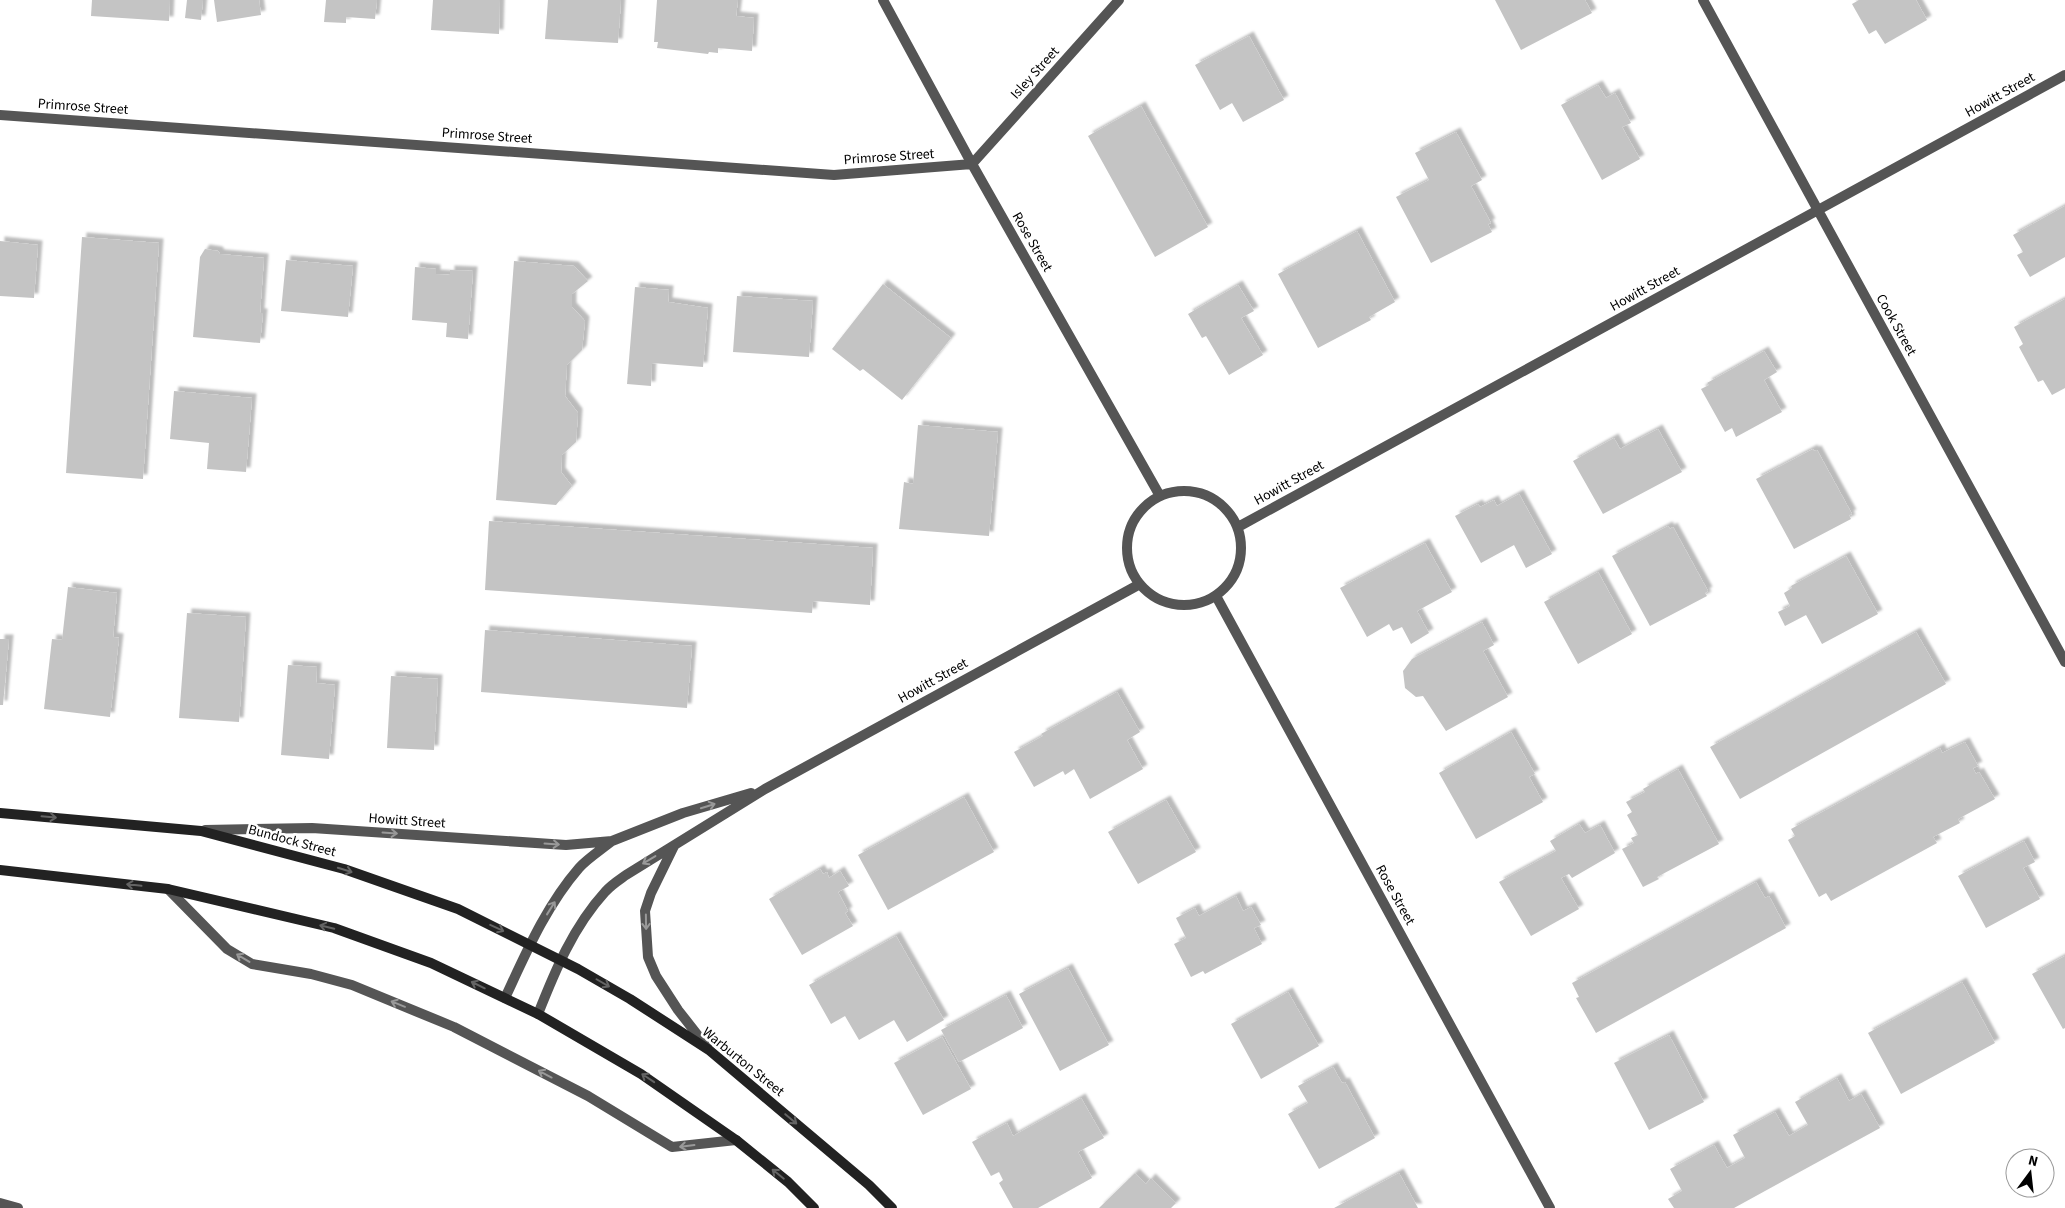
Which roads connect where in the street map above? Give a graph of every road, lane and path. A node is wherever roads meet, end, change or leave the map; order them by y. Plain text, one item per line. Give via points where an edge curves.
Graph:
1 (884, 0) edge
2 (1119, 0) edge
3 (1703, 0) edge
4 (2065, 75) edge
5 (0, 115) edge
6 (972, 164) junction
7 (1817, 211) junction
8 (1160, 496) junction
9 (1238, 527) junction
10 (1140, 584) junction
11 (1216, 596) junction
12 (2065, 662) edge
13 (765, 788) junction
14 (0, 813) edge
15 (201, 830) junction
16 (612, 841) junction
17 (674, 845) junction
18 (0, 870) edge
19 (168, 889) junction
20 (530, 944) junction
21 (560, 959) junction
22 (505, 998) junction
23 (538, 1014) junction
24 (709, 1050) junction
25 (736, 1140) junction
26 (0, 1204) edge
27 (18, 1208) edge
28 (814, 1208) edge
29 (892, 1208) edge
30 (1550, 1208) edge

1 - 6 street, Rose Street
2 - 6 street, Isley Street
3 - 7 street, Cook Street
4 - 7 street, Howitt Street
5 - 6 street, Primrose Street via 834,174
6 - 8 street, Rose Street
7 - 9 street, Howitt Street
7 - 12 street, Cook Street
8 - 9 street via 1178,491 1197,492 1214,499 1228,511
8 - 10 street via 1134,519 1128,535 1131,569
9 - 11 street via 1242,545 1239,565 1230,582
10 - 11 street via 1153,595 1176,604 1201,602
10 - 13 street, Howitt Street
11 - 30 street, Rose Street
16 -> 13 street, Howitt Street via 683,813
13 - 17 street, Howitt Street
14 -> 15 main road, Bundock Street
15 -> 16 street, Howitt Street via 312,828 566,845
15 -> 20 main road, Bundock Street via 396,887 458,909
20 -> 16 street, Howitt Street via 580,867
17 -> 21 street, Howitt Street via 626,874 605,892
17 -> 24 street via 646,911 648,957 678,1010
19 -> 18 main road
22 -> 19 main road via 431,963 334,928
25 -> 19 street via 672,1147 588,1096 454,1027 352,985 252,964 227,949
20 - 21 main road, Bundock Street
20 - 22 street, Howitt Street
21 - 23 street, Howitt Street
21 -> 24 main road, Warburton Street
22 - 23 main road
25 -> 23 main road via 641,1074
24 -> 29 main road, Warburton Street
28 -> 25 main road via 788,1182
26 - 27 street

